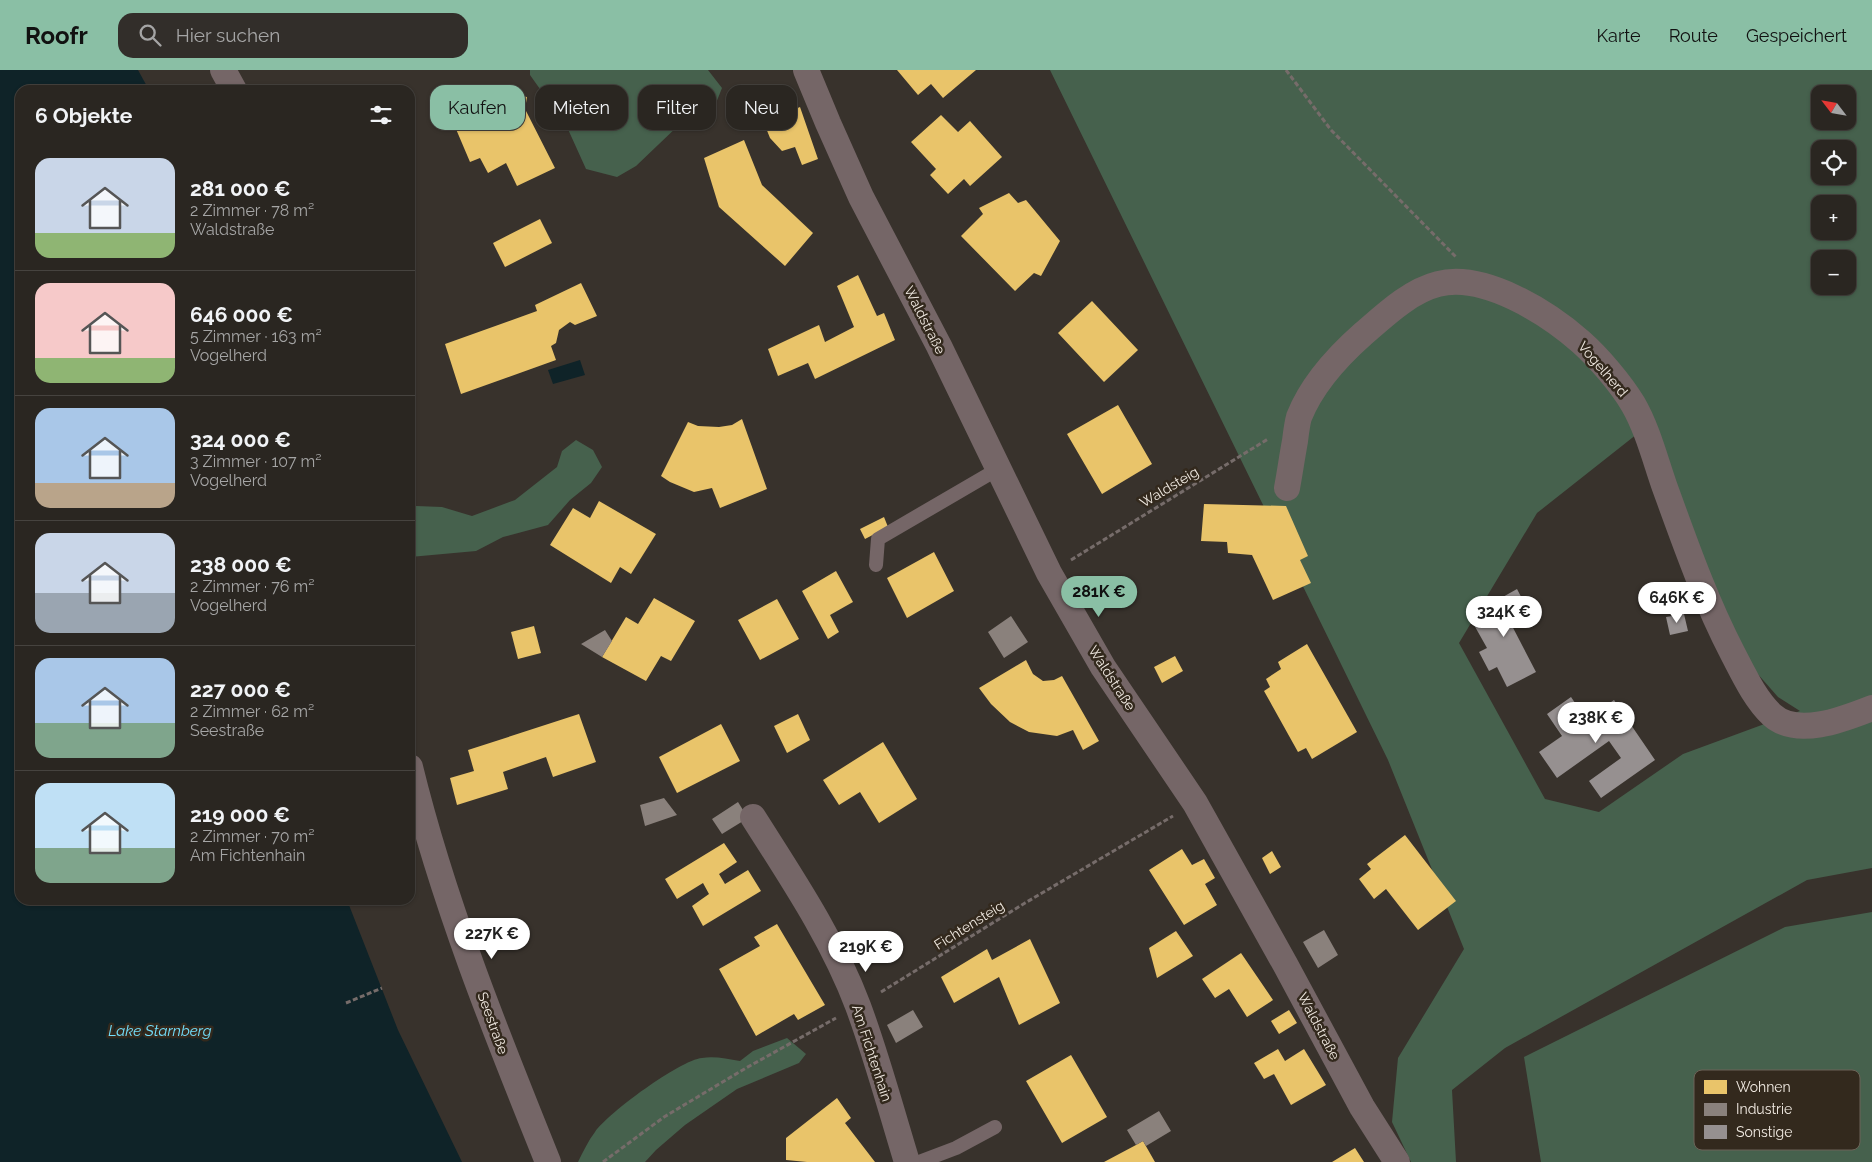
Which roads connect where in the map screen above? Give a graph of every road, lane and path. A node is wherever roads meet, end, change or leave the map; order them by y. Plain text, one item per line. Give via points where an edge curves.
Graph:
1 (222, 70) edge
2 (806, 70) edge
3 (1286, 70) edge
4 (231, 85) edge
5 (1457, 257) dead end
6 (1299, 418) junction
7 (998, 469) junction
8 (1287, 488) dead end
9 (876, 565) dead end
10 (1049, 573) junction
11 (1872, 708) edge
12 (415, 787) edge
13 (1195, 803) junction
14 (753, 817) dead end
15 (382, 988) dead end
16 (346, 1003) dead end
17 (858, 1006) junction
18 (994, 1127) dead end
19 (548, 1162) edge
20 (603, 1162) edge
21 (907, 1162) edge
22 (918, 1162) edge
23 (1397, 1162) edge

1 - 4 street
2 - 7 street, Waldstraße via 861,197 939,346
3 - 5 path via 1331,130
6 - 8 street, Vogelherd
6 - 10 path, Waldsteig via 1262,444
6 - 11 street, Vogelherd via 1331,365 1402,302 1428,287 1461,282 1485,286 1527,304 1581,342 1633,405 1699,582 1741,669 1769,712 1778,720 1802,726 1850,717
7 - 9 lane via 878,539
7 - 10 street, Waldstraße
10 - 13 street, Waldstraße via 1103,667
12 - 19 street, Seestraße via 476,976
13 - 17 path, Fichtensteig
13 - 23 street, Waldstraße via 1362,1107
14 - 17 street, Am Fichtenhain via 824,934
15 - 16 path
17 - 20 path, Fichtensteig via 664,1117
17 - 21 street, Am Fichtenhain
18 - 22 lane via 956,1148

